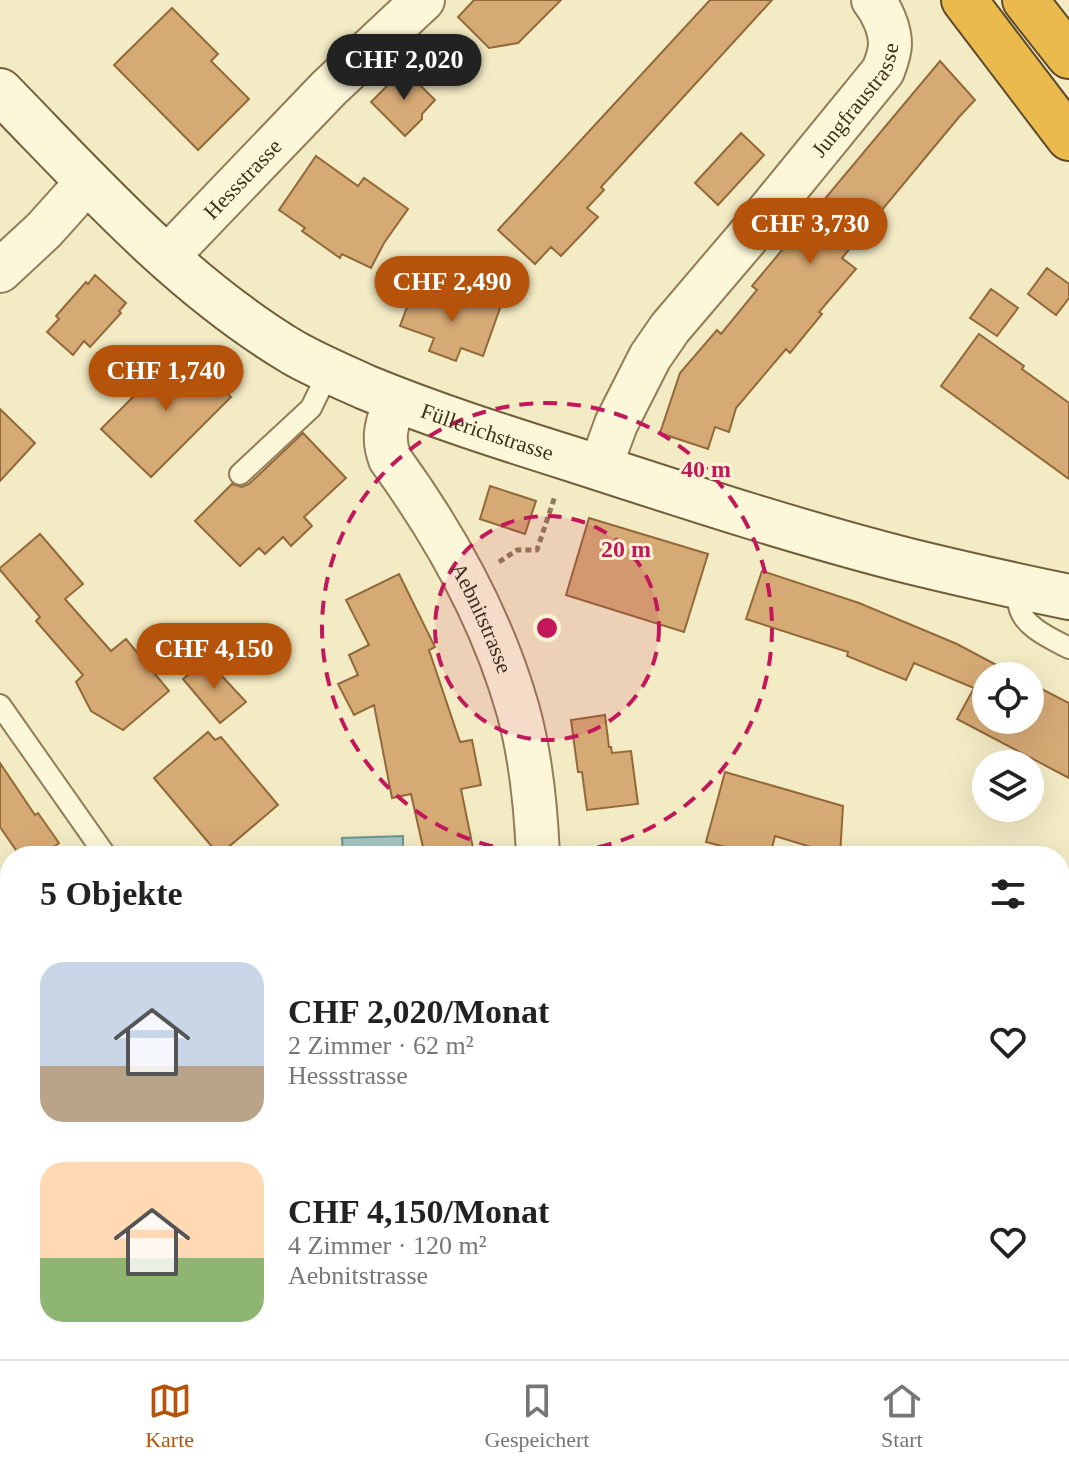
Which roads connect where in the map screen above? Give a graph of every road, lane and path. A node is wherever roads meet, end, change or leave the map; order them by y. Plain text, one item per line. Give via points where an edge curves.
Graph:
1 (423, 0) edge
2 (873, 0) edge
3 (964, 0) edge
4 (1025, 0) edge
5 (1069, 56) edge
6 (0, 91) edge
7 (1069, 138) edge
8 (88, 181) junction
9 (166, 258) junction
10 (0, 271) edge
11 (329, 371) junction
12 (395, 399) junction
13 (559, 455) junction
14 (600, 468) junction
15 (240, 474) dead end
16 (497, 564) dead end
17 (1019, 586) junction
18 (1069, 597) edge
19 (1069, 648) edge
20 (0, 705) edge
21 (99, 846) edge
22 (538, 846) edge

1 - 9 street, Hessstrasse via 329,88
2 - 14 street, Jungfraustrasse via 890,45 883,71 663,338 630,393
3 - 7 highway
4 - 5 highway
6 - 8 street, Füllerichstrasse
8 - 9 street, Füllerichstrasse
8 - 10 street
9 - 11 street, Füllerichstrasse via 232,312
11 - 12 street, Füllerichstrasse
11 - 15 lane via 311,408
12 - 13 street, Füllerichstrasse
12 - 22 street, Aebnitstrasse via 385,447 438,529 485,617 519,713
13 - 14 street, Füllerichstrasse
13 - 16 path via 554,471 560,480 537,550 517,550
14 - 17 street, Füllerichstrasse via 909,561
17 - 18 street, Füllerichstrasse
17 - 19 lane via 1025,619
20 - 21 lane

